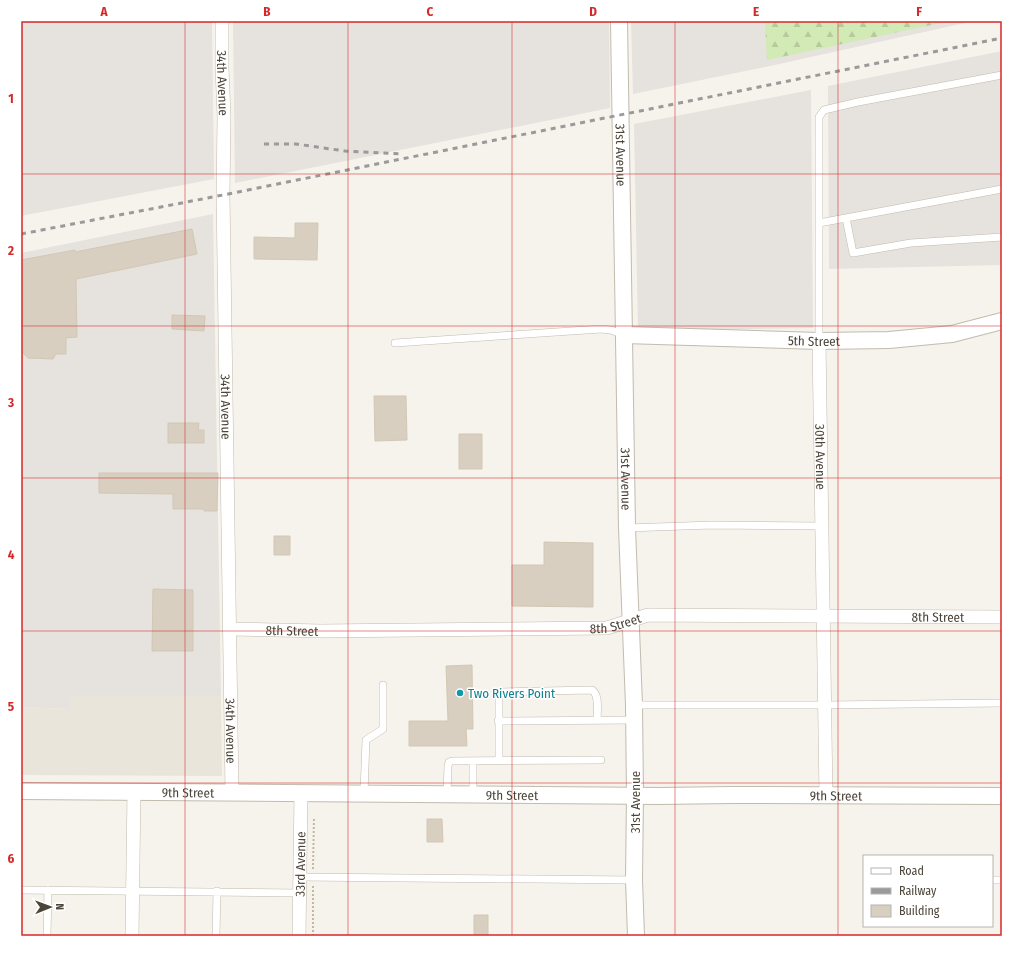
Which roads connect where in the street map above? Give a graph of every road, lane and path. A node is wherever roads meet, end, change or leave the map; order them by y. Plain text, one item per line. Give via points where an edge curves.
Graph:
1 (222, 21) edge
2 (619, 21) edge
3 (1002, 75) edge
4 (1002, 189) edge
5 (846, 218) junction
6 (819, 223) junction
7 (1002, 237) edge
8 (1002, 321) edge
9 (624, 335) junction
10 (819, 341) junction
11 (395, 343) dead end
12 (822, 526) junction
13 (627, 528) junction
14 (824, 616) junction
15 (1002, 617) edge
16 (631, 620) junction
17 (229, 629) junction
18 (383, 685) dead end
19 (1002, 703) edge
20 (825, 705) junction
21 (634, 713) junction
22 (498, 721) junction
23 (597, 721) junction
24 (601, 760) dead end
25 (473, 761) junction
26 (499, 761) junction
27 (21, 791) edge
28 (134, 791) junction
29 (232, 793) junction
30 (301, 793) junction
31 (364, 793) junction
32 (447, 794) junction
33 (473, 794) junction
34 (635, 795) junction
35 (826, 796) junction
36 (1002, 796) edge
37 (314, 816) dead end
38 (300, 877) junction
39 (313, 878) junction
40 (634, 880) junction
41 (21, 890) edge
42 (48, 890) junction
43 (132, 890) junction
44 (216, 891) junction
45 (300, 893) junction
46 (47, 936) edge
47 (132, 936) edge
48 (216, 936) edge
49 (299, 936) edge
50 (313, 936) edge
51 (636, 936) edge

1 - 17 street, 34th Avenue
2 - 9 street, 31st Avenue
3 - 6 lane, 30th Avenue via 824,110 819,117
4 - 5 lane
5 - 6 lane
5 - 7 lane via 853,253 911,243
6 - 10 lane, 30th Avenue
8 - 10 street, 5th Street via 952,334 922,338
9 - 10 street, 5th Street
9 - 11 lane via 601,329
9 - 13 street, 31st Avenue
10 - 12 street, 30th Avenue
12 - 13 lane via 712,525
12 - 14 street, 30th Avenue
13 - 16 street, 31st Avenue
14 - 15 street, 8th Street
14 - 16 street, 8th Street via 648,615
14 - 20 street, 30th Avenue
16 - 17 street, 8th Street via 607,628 321,631
16 - 21 street, 31st Avenue
17 - 29 street, 34th Avenue
18 - 31 lane via 382,729 366,740
19 - 20 lane
20 - 21 lane
20 - 35 street, 30th Avenue
21 - 23 lane
21 - 34 street, 31st Avenue
22 - 23 lane
22 - 23 lane via 499,694 502,692 592,690 597,695
22 - 26 lane
24 - 26 lane
25 - 26 lane
25 - 32 lane via 449,762
25 - 33 lane
27 - 28 street, 9th Street
28 - 29 street, 9th Street
28 - 43 street
29 - 30 street, 9th Street
30 - 31 street, 9th Street
30 - 38 street, 33rd Avenue
31 - 32 street, 9th Street
32 - 33 street, 9th Street
33 - 34 street, 9th Street
34 - 35 street, 9th Street
34 - 40 street, 31st Avenue
35 - 36 street, 9th Street
37 - 39 path
38 - 39 lane
38 - 45 street, 33rd Avenue
39 - 40 lane
39 - 50 path
40 - 51 street, 31st Avenue
41 - 42 lane
42 - 43 lane
42 - 46 lane
43 - 44 lane
43 - 47 street
44 - 45 lane
44 - 48 lane
45 - 49 street, 33rd Avenue

